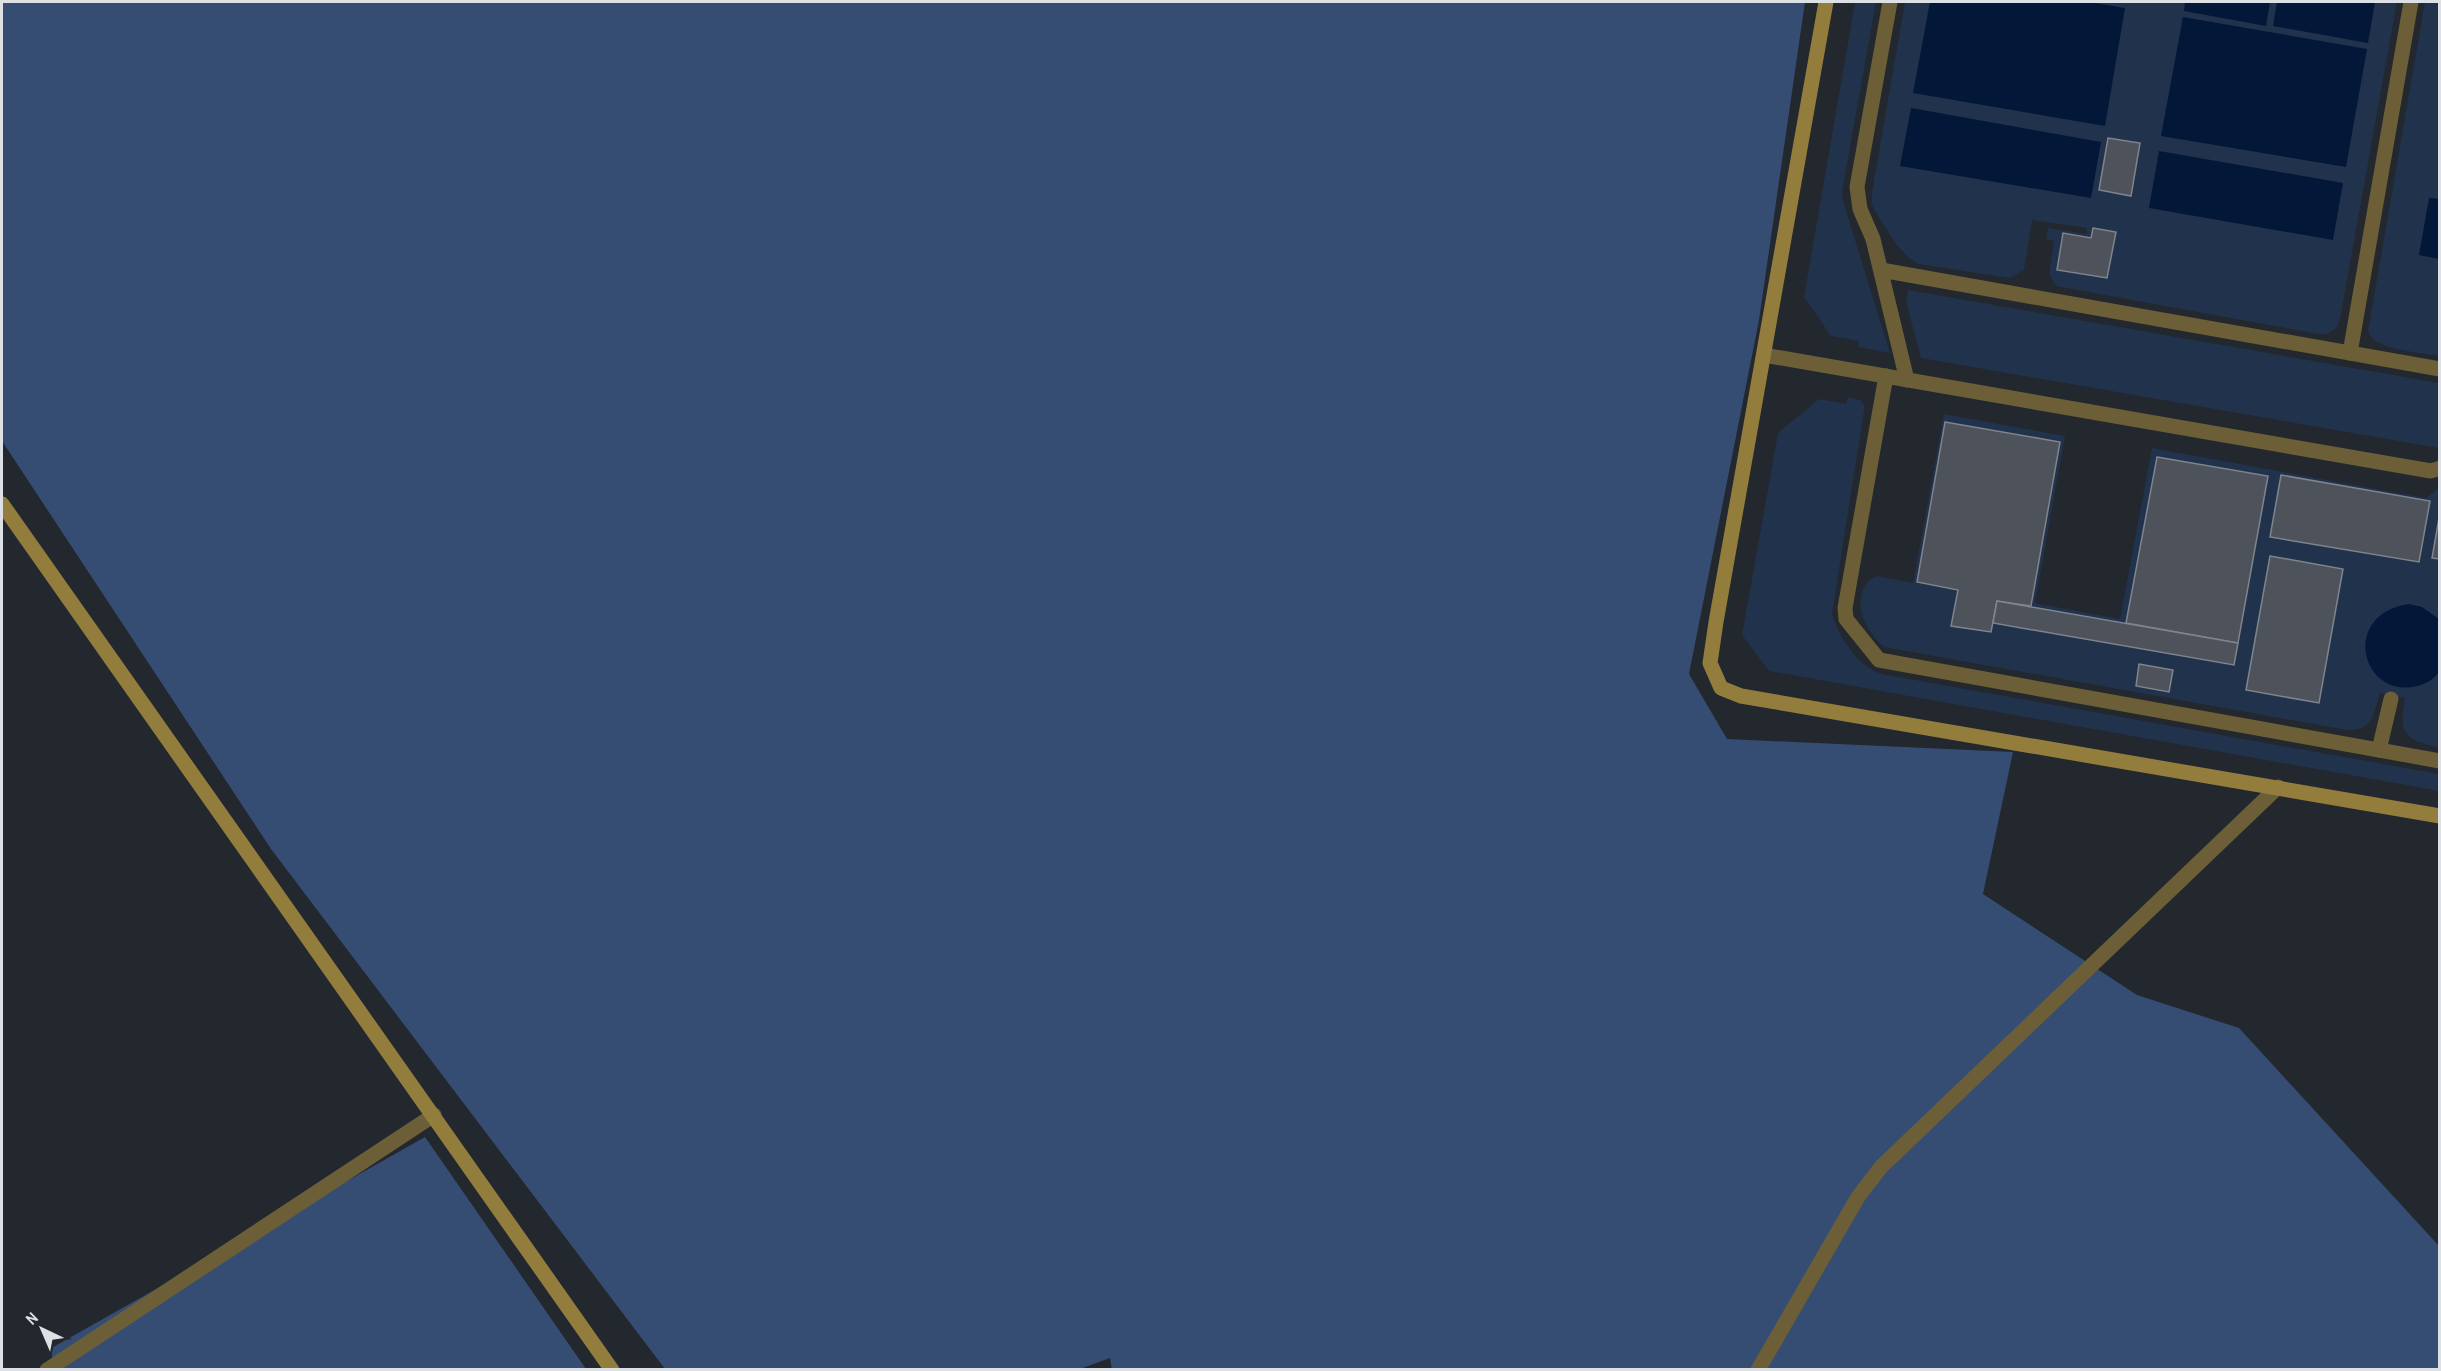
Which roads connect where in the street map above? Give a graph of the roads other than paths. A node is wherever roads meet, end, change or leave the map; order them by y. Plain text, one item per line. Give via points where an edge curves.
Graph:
1 (1826, 2) edge
2 (1890, 2) edge
3 (2411, 2) edge
4 (1881, 270) junction
5 (2350, 353) junction
6 (1764, 355) junction
7 (2439, 369) edge
8 (1886, 376) junction
9 (1907, 380) junction
10 (2439, 468) edge
11 (2, 504) edge
12 (2391, 699) dead end
13 (2379, 750) junction
14 (2439, 761) edge
15 (2278, 787) junction
16 (2439, 816) edge
17 (434, 1114) junction
18 (47, 1370) edge
19 (612, 1370) edge
20 (1758, 1370) edge

1 - 6 street
2 - 4 street via 1857,187 1860,209
3 - 5 street
4 - 5 street
4 - 9 street
5 - 7 street
6 - 8 street
6 - 15 street via 1710,663 1721,688 1741,696
8 - 9 street
8 - 13 street via 1845,608 1846,619 1880,660
9 - 10 street via 2430,471
11 - 17 street
12 - 13 street
13 - 14 street
15 - 16 street
15 - 20 street via 1881,1167 1858,1197
17 - 18 street
17 - 19 street

